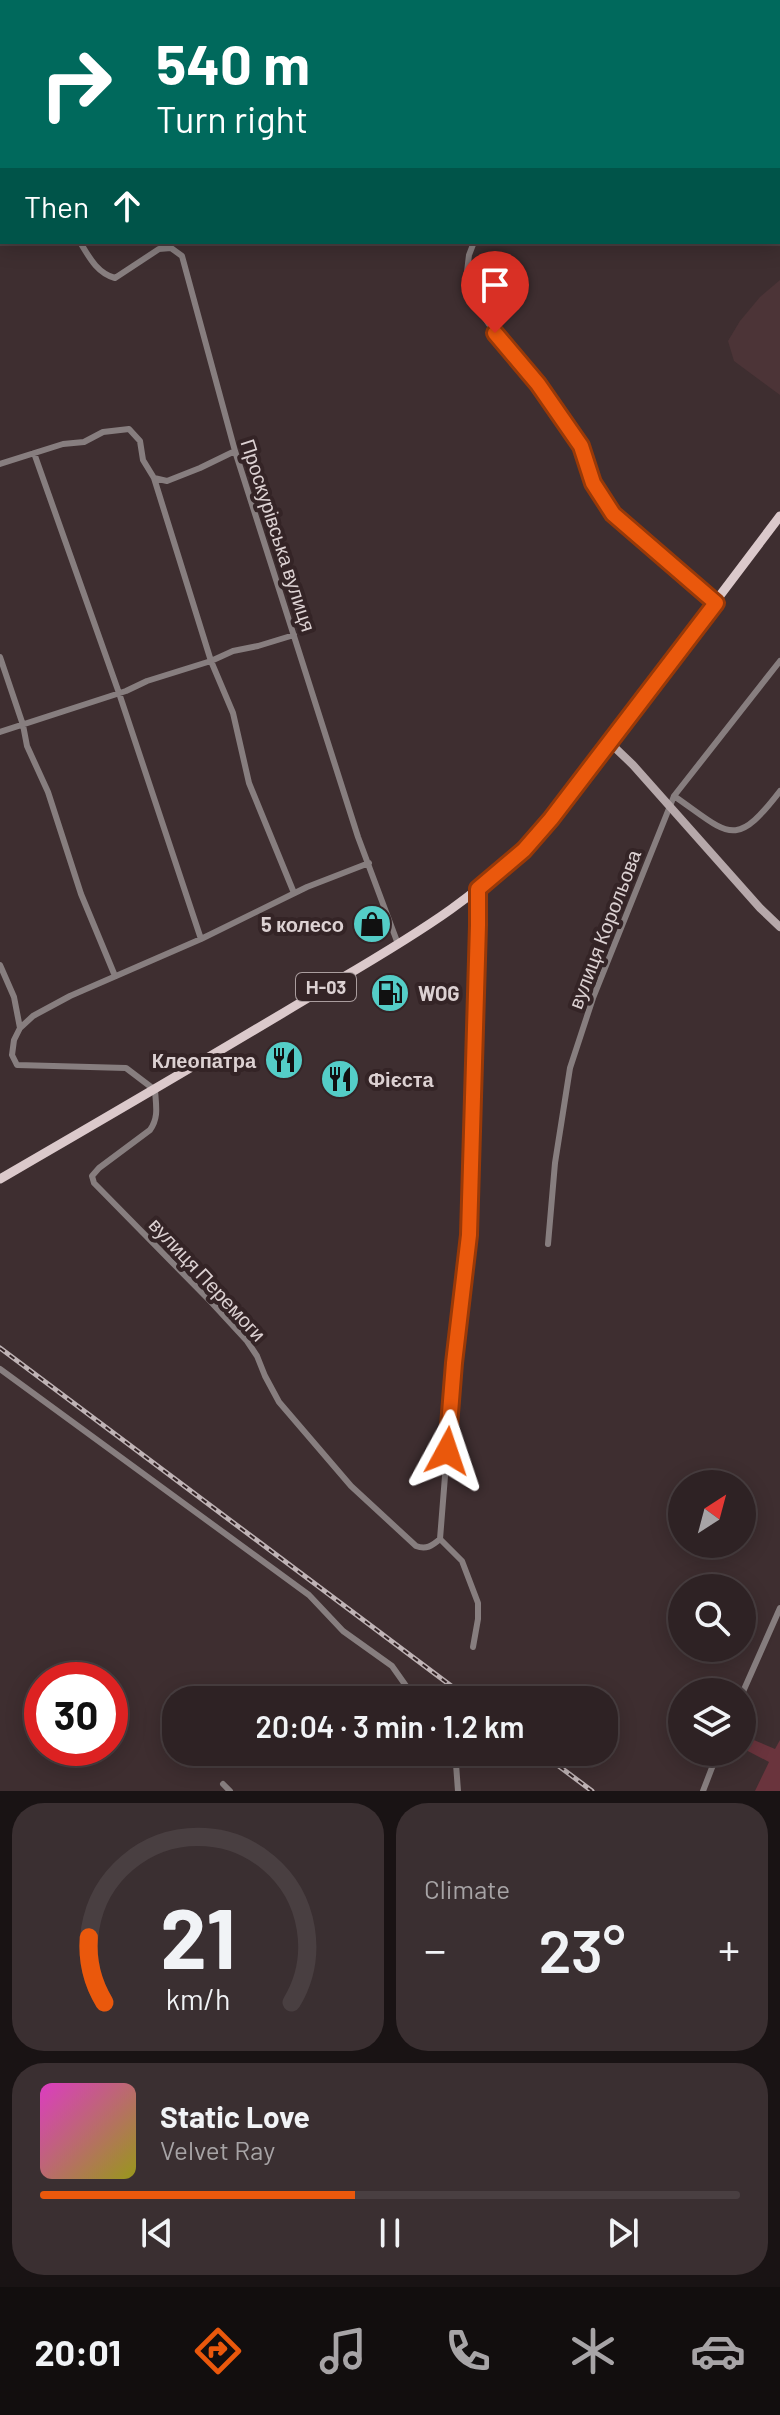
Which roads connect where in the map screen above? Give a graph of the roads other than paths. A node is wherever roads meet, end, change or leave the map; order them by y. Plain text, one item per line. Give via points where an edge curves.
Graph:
1 (81, 244) edge
2 (473, 244) edge
3 (235, 451) junction
4 (34, 453) junction
5 (0, 464) edge
6 (154, 478) junction
7 (780, 516) edge
8 (716, 603) junction
9 (294, 635) junction
10 (0, 657) edge
11 (211, 661) junction
12 (780, 661) edge
13 (119, 693) junction
14 (23, 725) junction
15 (0, 732) edge
16 (610, 743) junction
17 (780, 791) edge
18 (674, 796) junction
19 (670, 808) junction
20 (369, 863) junction
21 (478, 889) junction
22 (294, 893) junction
23 (780, 927) edge
24 (201, 939) junction
25 (398, 944) junction
26 (0, 965) edge
27 (115, 976) junction
28 (20, 1028) junction
29 (155, 1090) junction
30 (0, 1179) edge
31 (548, 1244) dead end
32 (0, 1369) edge
33 (440, 1539) junction
34 (780, 1608) edge
35 (473, 1647) dead end
36 (749, 1678) edge
37 (406, 1686) edge
38 (456, 1766) edge
39 (713, 1766) edge
40 (223, 1784) dead end
41 (230, 1791) edge
42 (458, 1791) edge
43 (703, 1791) edge

1 - 3 street, Проскурівська вулиця via 104,275 115,278 159,249 171,248 182,256
2 - 8 street via 466,280 474,302 581,446 593,483 613,514
3 - 6 street via 167,481
3 - 9 street, Проскурівська вулиця
4 - 5 street
4 - 6 street via 129,429 140,441
4 - 13 street
6 - 11 street
7 - 8 main road, Н-03
8 - 16 main road, Н-03
9 - 11 street
9 - 20 street, Проскурівська вулиця
10 - 14 street
11 - 13 street
11 - 22 street via 233,713 249,783
12 - 18 street, вулиця Корольова
13 - 14 street
13 - 24 street
14 - 15 street
14 - 27 street
16 - 19 main road
16 - 21 main road, Н-03 via 524,850
17 - 18 street via 759,819 732,831
18 - 19 street, вулиця Корольова
19 - 23 main road
19 - 31 street, вулиця Корольова via 570,1068
20 - 22 street
20 - 25 street, Проскурівська вулиця
21 - 25 main road, Н-03
21 - 33 street via 469,1235
22 - 24 street
24 - 27 street
25 - 29 main road, Н-03
26 - 28 street
27 - 28 street via 33,1016
28 - 29 street via 12,1055 17,1065 126,1068
29 - 30 main road, Н-03
29 - 33 street, вулиця Перемоги via 157,1114 150,1130 99,1168 92,1176 94,1183 247,1341 279,1402 351,1486 416,1546 428,1547
32 - 37 street via 309,1595 343,1631 392,1666
33 - 35 street via 462,1561 478,1603
34 - 36 street
38 - 42 street
39 - 43 street
40 - 41 street

